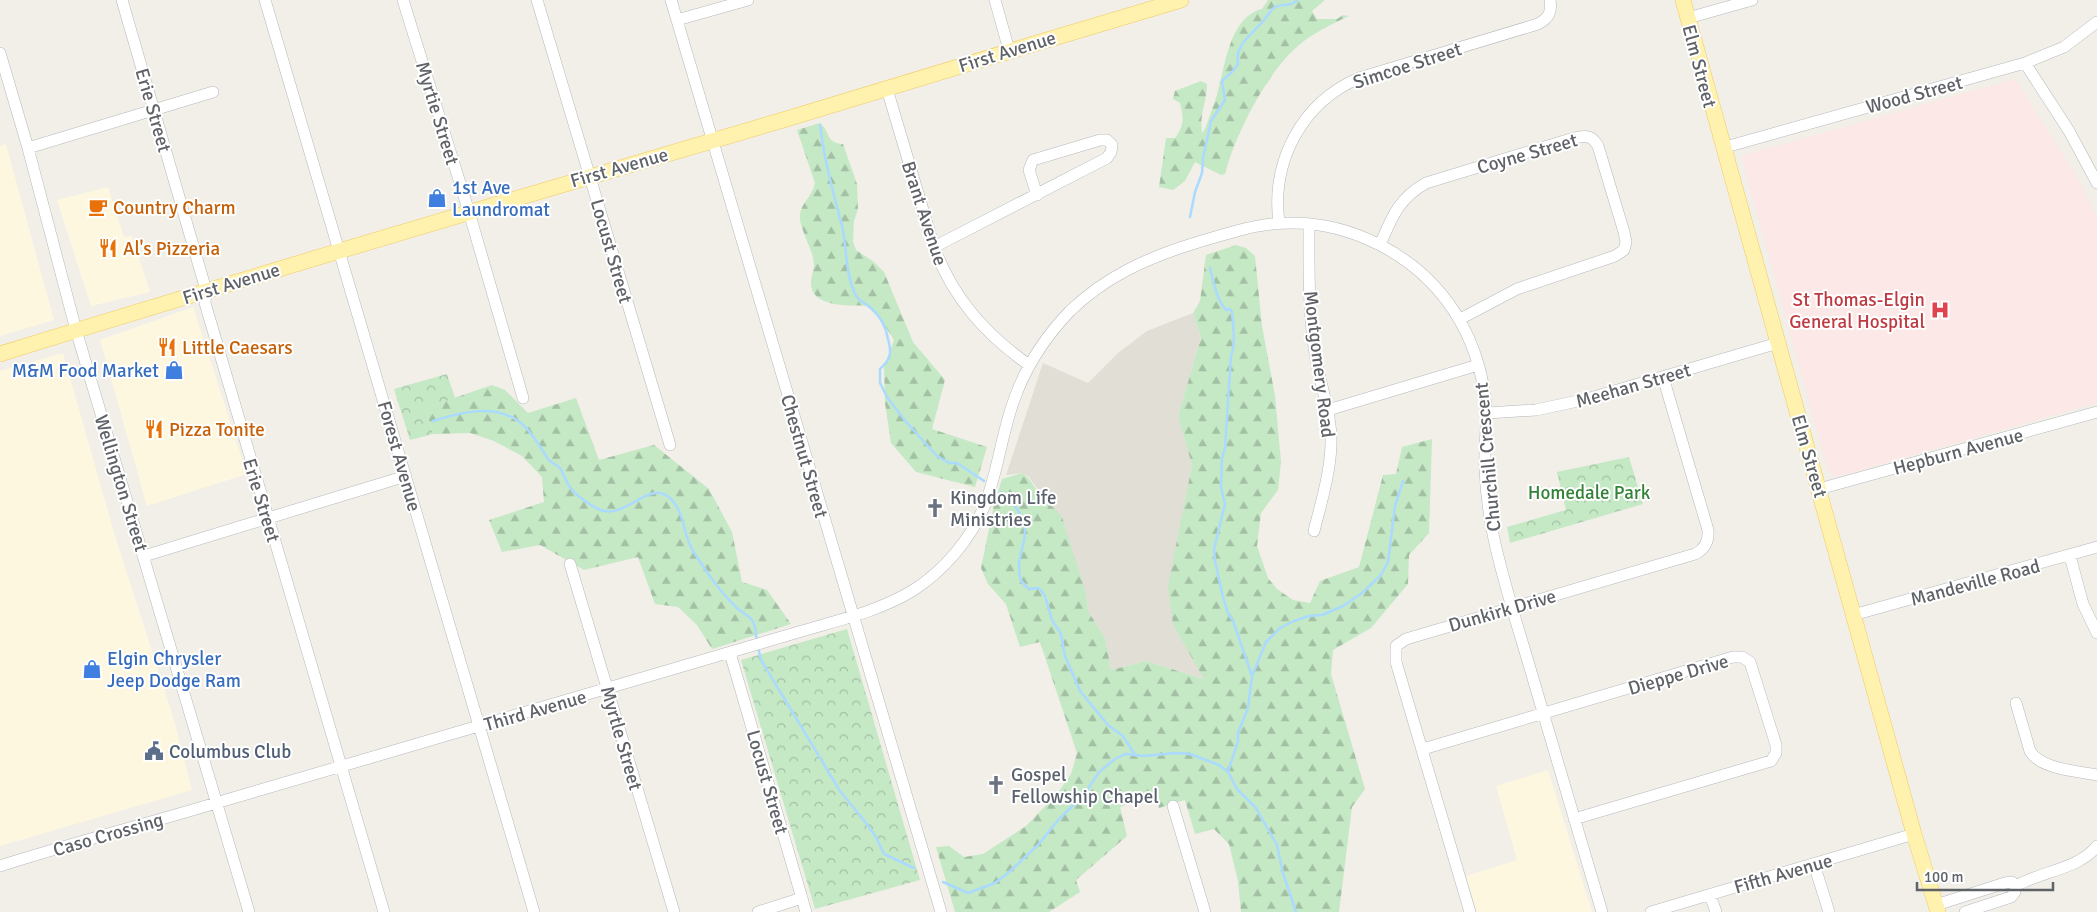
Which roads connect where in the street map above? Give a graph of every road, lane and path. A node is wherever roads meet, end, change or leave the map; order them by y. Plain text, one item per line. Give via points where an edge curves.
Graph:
1 (122, 0) edge
2 (265, 0) edge
3 (403, 0) edge
4 (537, 0) edge
5 (671, 0) edge
6 (748, 0) edge
7 (994, 0) edge
8 (1181, 0) edge
9 (1550, 0) edge
10 (1683, 0) edge
11 (1752, 0) edge
12 (1688, 18) junction
13 (677, 20) junction
14 (2097, 22) edge
15 (1009, 50) junction
16 (0, 53) edge
17 (2025, 63) junction
18 (887, 89) junction
19 (213, 92) dead end
20 (154, 111) junction
21 (712, 141) junction
22 (28, 148) junction
23 (1722, 148) junction
24 (590, 175) junction
25 (2097, 183) edge
26 (1036, 195) junction
27 (469, 212) junction
28 (1279, 223) junction
29 (1309, 225) junction
30 (1380, 245) junction
31 (934, 248) junction
32 (340, 250) junction
33 (206, 290) junction
34 (1460, 319) junction
35 (76, 330) junction
36 (1778, 343) junction
37 (0, 354) edge
38 (1029, 365) junction
39 (1478, 365) junction
40 (1663, 377) junction
41 (523, 398) dead end
42 (1328, 410) junction
43 (2097, 412) edge
44 (1486, 413) junction
45 (670, 445) dead end
46 (406, 476) junction
47 (1819, 489) junction
48 (268, 519) junction
49 (1314, 531) dead end
50 (2097, 547) edge
51 (144, 556) junction
52 (2070, 556) junction
53 (570, 564) dead end
54 (1513, 608) junction
55 (1853, 615) junction
56 (852, 616) junction
57 (2097, 633) edge
58 (730, 652) junction
59 (608, 688) junction
60 (2016, 703) dead end
61 (1543, 713) junction
62 (480, 726) junction
63 (1422, 749) junction
64 (341, 767) junction
65 (2097, 775) edge
66 (217, 803) junction
67 (1174, 806) dead end
68 (1574, 819) junction
69 (1914, 834) junction
70 (2097, 846) edge
71 (1814, 864) junction
72 (0, 866) edge
73 (2016, 886) junction
74 (1710, 895) junction
75 (802, 898) junction
76 (1936, 908) edge
77 (249, 912) edge
78 (384, 912) edge
79 (534, 912) edge
80 (674, 912) edge
81 (758, 912) edge
82 (806, 912) edge
83 (941, 912) edge
84 (1205, 912) edge
85 (1470, 912) edge
86 (1602, 912) edge
87 (1651, 912) edge
88 (1716, 912) edge
89 (1829, 912) edge
90 (1965, 912) edge

1 - 20 street, Erie Street
2 - 32 street, Forest Avenue
3 - 27 street, Myrtie Street
4 - 24 street, Locust Street
5 - 13 street, Chestnut Street
6 - 13 street
7 - 15 street
8 - 15 main road, First Avenue
9 - 28 street, Simcoe Street via 1547,20 1359,78 1322,102 1298,130 1287,150 1279,185
10 - 12 main road, Elm Street
11 - 12 street
12 - 23 main road, Elm Street
13 - 21 street, Chestnut Street
14 - 17 street, Wood Street via 2064,47
15 - 18 main road, First Avenue
16 - 22 street, Wellington Street
17 - 23 street, Wood Street
17 - 25 street via 2069,131
18 - 21 main road, First Avenue
18 - 31 street, Brant Avenue
19 - 20 street
20 - 22 street
20 - 33 street, Erie Street
21 - 24 main road, First Avenue
21 - 56 street, Chestnut Street
22 - 35 street, Wellington Street
23 - 36 main road, Elm Street
24 - 27 main road, First Avenue
24 - 45 street, Locust Street
26 - 26 street via 1107,158 1112,145 1107,140 1100,140 1034,160 1029,170
26 - 31 street
27 - 32 main road, First Avenue
27 - 41 street, Myrtie Street
28 - 29 street, Churchill Crescent
28 - 38 street, Churchill Crescent via 1249,228 1162,253 1123,271 1071,310
29 - 30 street, Churchill Crescent via 1340,229
29 - 42 street, Montgomery Road via 1312,335
30 - 34 street, Churchill Crescent via 1423,273
30 - 34 street, Coyne Street via 1398,206 1426,183 1574,138 1586,136 1593,139 1598,146 1624,232 1624,250 1615,256 1517,289
31 - 38 street, Brant Avenue via 946,275 970,313 1008,350
32 - 33 main road, First Avenue
32 - 46 street, Forest Avenue
33 - 35 main road, First Avenue
33 - 48 street, Erie Street via 205,303
34 - 39 street, Churchill Crescent
35 - 37 main road, First Avenue
35 - 51 street, Wellington Street
36 - 40 street, Meehan Street
36 - 47 main road, Elm Street
38 - 56 street, Churchill Crescent via 1012,405 985,506 960,546 937,572 914,589 886,605
39 - 42 street
39 - 44 street, Churchill Crescent
40 - 44 street, Meehan Street via 1547,408
40 - 54 street, Dunkirk Drive via 1708,530 1706,544 1695,554
42 - 49 street, Montgomery Road via 1330,460
43 - 47 street, Hepburn Avenue
44 - 54 street, Churchill Crescent via 1488,507 1496,550
46 - 48 street
46 - 62 street, Forest Avenue
47 - 55 main road, Elm Street
48 - 51 street
48 - 64 street, Erie Street
50 - 52 street, Mandeville Road
51 - 66 street, Wellington Street
52 - 55 street, Mandeville Road
52 - 57 street via 2083,604
53 - 59 street, Myrtle Street
54 - 61 street, Churchill Crescent
54 - 63 street, Dunkirk Drive via 1406,639 1396,646 1396,662
55 - 69 main road, Elm Street
56 - 58 street, Third Avenue
56 - 83 street, Chestnut Street
58 - 59 street, Third Avenue
58 - 75 street, Locust Street
59 - 62 street, Third Avenue
59 - 80 street, Myrtle Street
60 - 65 street via 2034,758 2044,764
61 - 63 street, Dieppe Drive
61 - 68 street, Churchill Crescent
61 - 68 street, Dieppe Drive via 1738,656 1752,666 1776,745 1775,757 1765,764
62 - 64 street, Third Avenue
62 - 79 street, Forest Avenue
63 - 85 street, Dunkirk Drive
64 - 66 street, Third Avenue
64 - 78 street, Erie Street
66 - 72 street, Caso Crossing
66 - 77 street, Wellington Street
67 - 84 street
68 - 86 street, Churchill Crescent
69 - 71 street, Fifth Avenue
69 - 76 main road, Elm Street
70 - 73 street via 2073,863
71 - 74 street, Fifth Avenue
71 - 89 street
73 - 76 street via 2012,882 2005,883
73 - 90 street via 2011,897
74 - 87 street, Fifth Avenue
74 - 88 street
75 - 81 street
75 - 82 street, Locust Street

